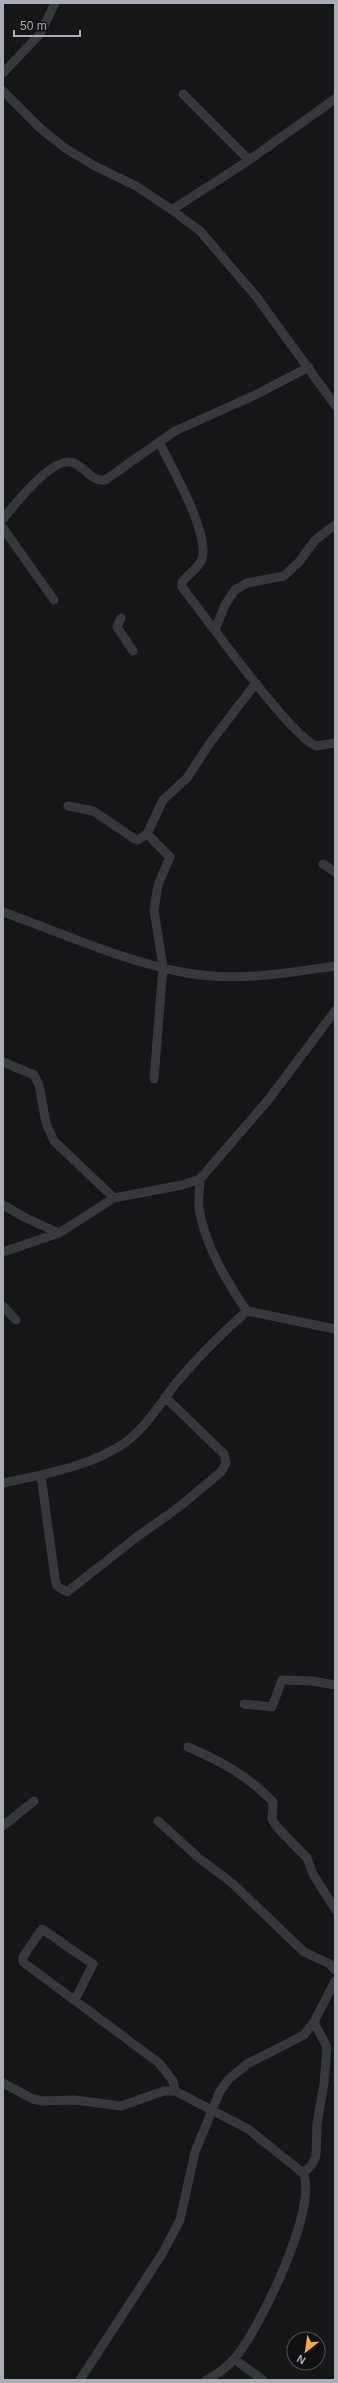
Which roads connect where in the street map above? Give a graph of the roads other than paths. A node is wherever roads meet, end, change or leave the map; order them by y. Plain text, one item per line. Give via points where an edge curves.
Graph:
1 (55, 3) edge
2 (3, 73) edge
3 (183, 94) dead end
4 (5, 97) edge
5 (335, 99) edge
6 (249, 160) junction
7 (172, 210) junction
8 (308, 367) junction
9 (334, 401) edge
10 (159, 442) junction
11 (3, 519) edge
12 (335, 525) edge
13 (3, 528) edge
14 (54, 600) dead end
15 (121, 618) dead end
16 (215, 630) junction
17 (133, 651) dead end
18 (256, 683) junction
19 (334, 746) edge
20 (68, 806) dead end
21 (147, 834) junction
22 (323, 864) dead end
23 (335, 872) edge
24 (3, 912) edge
25 (335, 966) edge
26 (163, 967) junction
27 (335, 1011) edge
28 (3, 1062) edge
29 (154, 1078) dead end
30 (200, 1179) junction
31 (114, 1198) junction
32 (3, 1205) edge
33 (59, 1233) junction
34 (3, 1252) edge
35 (3, 1306) edge
36 (247, 1311) junction
37 (16, 1320) dead end
38 (335, 1329) edge
39 (165, 1397) junction
40 (41, 1476) junction
41 (3, 1483) edge
42 (335, 1685) edge
43 (244, 1704) dead end
44 (188, 1747) dead end
45 (34, 1801) dead end
46 (158, 1821) dead end
47 (3, 1826) edge
48 (335, 1909) edge
49 (335, 1970) edge
50 (335, 1981) edge
51 (75, 2000) junction
52 (314, 2022) junction
53 (3, 2083) edge
54 (174, 2091) junction
55 (211, 2109) junction
56 (304, 2172) junction
57 (234, 2359) junction
58 (209, 2379) edge
59 (80, 2380) edge
60 (263, 2380) edge

1 - 2 street via 40,34
3 - 6 street
4 - 7 street via 65,148 136,186
5 - 6 street
6 - 7 street
7 - 8 street via 200,232 221,254
8 - 9 street
8 - 10 street via 255,395 175,431
10 - 11 street via 104,480 96,480 75,462 58,463 37,481
10 - 16 street via 192,510 203,551 199,565 182,582 182,587
12 - 16 street via 315,540 288,573 276,578 247,583 235,590 225,605
13 - 14 street
15 - 17 street via 117,628
16 - 18 street
18 - 19 street via 310,744 321,747
18 - 21 street via 187,778 163,800
20 - 21 street via 93,811 138,840
21 - 26 street via 170,857 158,885 154,910
22 - 23 street
24 - 26 street via 67,937
25 - 26 street via 247,977 187,973
26 - 29 street
27 - 30 street via 276,1089
28 - 31 street via 34,1075 39,1086 46,1122 54,1141
30 - 31 street
30 - 36 street via 199,1206 205,1230 228,1282
31 - 33 street
32 - 33 street
33 - 34 street
35 - 37 street
36 - 38 street
36 - 39 street via 195,1362
39 - 40 street via 145,1424 125,1442 90,1460
39 - 40 street via 224,1454 226,1463 222,1471 179,1507 68,1592 57,1586 55,1578
40 - 41 street
42 - 43 street via 312,1680 282,1680 272,1707
44 - 48 street via 237,1770 273,1802 272,1819 276,1826 307,1858 313,1874
45 - 47 street
46 - 49 street via 199,1858 232,1883 304,1952 330,1964
50 - 52 street
51 - 51 street via 23,1962 23,1957 42,1929 93,1964
51 - 54 street via 159,2063 173,2081
52 - 55 street via 300,2039 247,2064 238,2071 220,2091
52 - 56 street via 327,2047 317,2124 316,2156
53 - 54 street via 28,2097 42,2101 75,2100 121,2106 164,2091
54 - 55 street
55 - 56 street via 248,2130
55 - 59 street via 195,2152 180,2220 162,2254
56 - 57 street via 306,2188 303,2210 290,2252 267,2306
57 - 58 street via 216,2376
57 - 60 street

